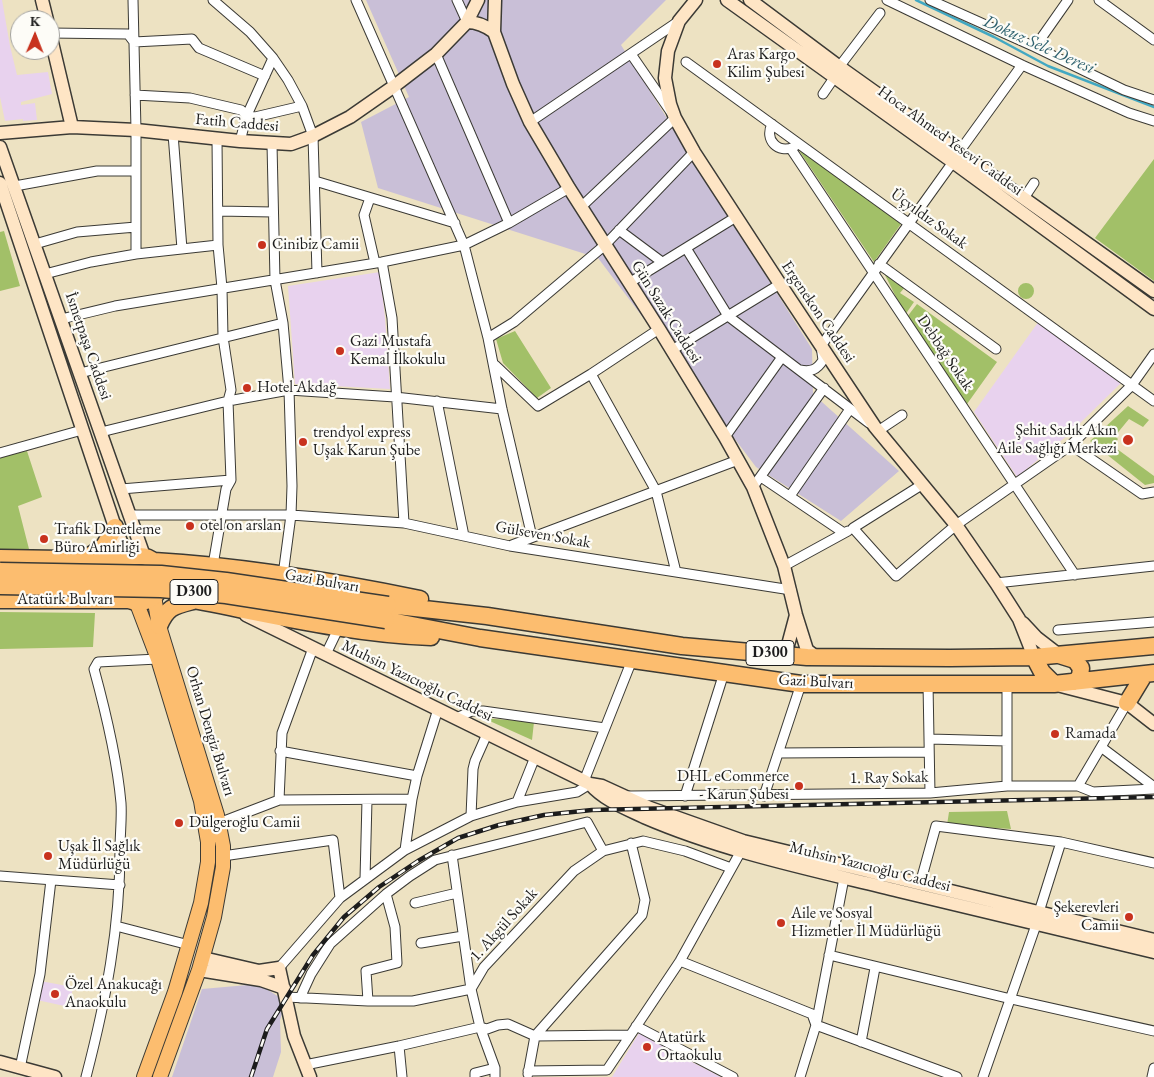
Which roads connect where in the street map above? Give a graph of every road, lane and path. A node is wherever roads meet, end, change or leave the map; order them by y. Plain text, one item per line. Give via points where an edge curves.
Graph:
1 (133, 0) edge
2 (356, 0) edge
3 (456, 0) edge
4 (478, 0) edge
5 (495, 0) edge
6 (696, 0) edge
7 (726, 0) edge
8 (750, 0) edge
9 (887, 0) edge
10 (930, 0) edge
11 (1068, 0) edge
12 (1099, 0) edge
13 (218, 1) edge
14 (880, 13) dead end
15 (679, 20) junction
16 (467, 22) junction
17 (494, 32) junction
18 (60, 34) edge
19 (1154, 40) edge
20 (134, 42) junction
21 (1035, 47) junction
22 (436, 54) junction
23 (631, 54) junction
24 (273, 58) junction
25 (56, 60) edge
26 (686, 62) dead end
27 (1022, 65) junction
28 (836, 72) junction
29 (265, 76) junction
30 (394, 87) junction
31 (823, 94) dead end
32 (135, 95) junction
33 (1154, 100) edge
34 (302, 106) junction
35 (247, 115) junction
36 (675, 118) junction
37 (1154, 120) edge
38 (530, 122) junction
39 (772, 124) junction
40 (72, 127) junction
41 (136, 130) junction
42 (0, 133) edge
43 (173, 134) junction
44 (313, 136) junction
45 (217, 139) junction
46 (240, 141) junction
47 (272, 144) junction
48 (795, 146) junction
49 (0, 147) edge
50 (694, 152) junction
51 (956, 157) junction
52 (136, 170) junction
53 (315, 181) junction
54 (0, 183) edge
55 (1034, 183) dead end
56 (15, 186) junction
57 (569, 188) junction
58 (370, 198) junction
59 (1024, 198) junction
60 (581, 208) junction
61 (218, 211) junction
62 (272, 212) junction
63 (736, 217) junction
64 (509, 222) junction
65 (455, 223) junction
66 (909, 223) junction
67 (136, 227) junction
68 (619, 230) junction
69 (35, 244) junction
70 (218, 245) junction
71 (464, 245) junction
72 (605, 245) junction
73 (686, 248) junction
74 (182, 249) junction
75 (136, 254) junction
76 (662, 262) junction
77 (379, 263) junction
78 (879, 264) junction
79 (873, 272) junction
80 (45, 274) junction
81 (317, 274) junction
82 (275, 280) junction
83 (628, 283) junction
84 (780, 284) junction
85 (222, 288) junction
86 (1154, 291) edge
87 (1154, 309) edge
88 (728, 316) junction
89 (61, 319) junction
90 (283, 323) junction
91 (659, 329) junction
92 (223, 337) junction
93 (488, 338) junction
94 (821, 346) junction
95 (672, 350) junction
96 (996, 350) dead end
97 (1154, 354) edge
98 (782, 357) junction
99 (494, 365) junction
100 (800, 370) junction
101 (80, 373) junction
102 (591, 374) junction
103 (1132, 385) junction
104 (824, 388) junction
105 (289, 390) junction
106 (395, 397) junction
107 (228, 400) junction
108 (438, 401) junction
109 (1154, 401) edge
110 (850, 408) junction
111 (502, 409) junction
112 (902, 415) dead end
113 (877, 429) junction
114 (82, 430) junction
115 (100, 432) junction
116 (725, 436) junction
117 (1072, 445) junction
118 (0, 453) edge
119 (738, 460) junction
120 (231, 480) junction
121 (757, 482) junction
122 (923, 484) junction
123 (1015, 485) junction
124 (120, 489) junction
125 (656, 491) junction
126 (1154, 492) edge
127 (790, 496) junction
128 (129, 515) junction
129 (221, 515) junction
130 (290, 515) junction
131 (404, 523) junction
132 (956, 525) junction
133 (115, 527) junction
134 (848, 530) junction
135 (464, 536) junction
136 (532, 538) junction
137 (510, 546) junction
138 (0, 558) edge
139 (85, 559) junction
140 (138, 559) junction
141 (206, 564) junction
142 (784, 566) junction
143 (1154, 566) edge
144 (0, 571) edge
145 (676, 572) junction
146 (1075, 574) junction
147 (283, 575) junction
148 (996, 583) junction
149 (0, 586) edge
150 (791, 590) junction
151 (156, 594) junction
152 (0, 600) edge
153 (195, 600) junction
154 (133, 601) junction
155 (230, 607) junction
156 (387, 613) junction
157 (796, 615) junction
158 (487, 616) junction
159 (1019, 620) junction
160 (1154, 622) edge
161 (159, 626) junction
162 (339, 627) junction
163 (1058, 630) dead end
164 (480, 638) junction
165 (1154, 646) edge
166 (312, 648) junction
167 (326, 654) junction
168 (778, 654) junction
169 (1059, 655) junction
170 (816, 657) junction
171 (1034, 657) junction
172 (158, 659) junction
173 (632, 660) junction
174 (724, 674) junction
175 (1149, 674) edge
176 (1075, 682) junction
177 (801, 684) junction
178 (928, 684) junction
179 (1054, 684) junction
180 (1007, 685) junction
181 (1126, 703) junction
182 (438, 710) junction
183 (456, 718) junction
184 (1154, 724) edge
185 (605, 728) junction
186 (487, 734) junction
187 (929, 739) junction
188 (1007, 741) junction
189 (1101, 747) junction
190 (280, 751) junction
191 (929, 752) junction
192 (778, 753) junction
193 (535, 757) junction
194 (417, 776) junction
195 (587, 783) junction
196 (1007, 786) junction
197 (1078, 786) junction
198 (1154, 788) edge
199 (930, 793) junction
200 (623, 796) junction
201 (685, 796) junction
202 (764, 796) junction
203 (412, 799) junction
204 (279, 800) junction
205 (367, 800) junction
206 (516, 802) junction
207 (471, 816) junction
208 (219, 822) junction
209 (1061, 842) junction
210 (631, 843) junction
211 (742, 846) junction
212 (405, 850) junction
213 (603, 851) junction
214 (452, 855) junction
215 (223, 856) junction
216 (1154, 864) edge
217 (731, 868) junction
218 (0, 877) edge
219 (844, 878) junction
220 (365, 879) junction
221 (51, 880) junction
222 (920, 884) junction
223 (120, 885) junction
224 (457, 893) junction
225 (386, 894) junction
226 (340, 898) junction
227 (415, 903) dead end
228 (1038, 918) junction
229 (116, 926) junction
230 (463, 936) junction
231 (1154, 940) edge
232 (421, 943) dead end
233 (1154, 952) edge
234 (186, 954) junction
235 (829, 956) junction
236 (680, 961) junction
237 (201, 964) junction
238 (279, 968) junction
239 (875, 968) junction
240 (471, 989) junction
241 (285, 992) junction
242 (300, 998) junction
243 (1011, 999) junction
244 (368, 1002) junction
245 (816, 1025) junction
246 (636, 1026) junction
247 (480, 1027) junction
248 (1154, 1031) edge
249 (630, 1035) junction
250 (535, 1036) junction
251 (861, 1042) junction
252 (399, 1046) junction
253 (0, 1062) edge
254 (305, 1065) junction
255 (1154, 1068) edge
256 (25, 1072) edge
257 (495, 1073) edge
258 (528, 1074) edge
259 (55, 1077) edge
260 (86, 1077) edge
261 (144, 1077) edge
262 (160, 1077) edge
263 (310, 1077) edge
264 (402, 1077) edge
265 (475, 1077) edge
266 (733, 1077) edge
267 (800, 1077) edge
268 (957, 1077) edge
269 (983, 1077) edge
270 (1152, 1077) edge

1 - 20 street
2 - 30 street
3 - 16 street
4 - 16 street, Fatih Caddesi
5 - 17 street
6 - 15 street, Ergenekon Caddesi
7 - 28 street, Hoca Ahmed Yesevi Caddesi
8 - 28 street, Hoca Ahmed Yesevi Caddesi
9 - 27 street
10 - 21 street
11 - 21 street
12 - 19 street
13 - 24 street
14 - 28 street
15 - 23 street
15 - 36 street, Ergenekon Caddesi via 668,51 665,78
16 - 17 street via 475,22
16 - 22 street, Fatih Caddesi
17 - 38 street, Gün Sazak Caddesi
18 - 20 street via 128,34
20 - 29 street via 192,39 200,48
20 - 32 street
21 - 33 street via 1124,90
22 - 30 street, Fatih Caddesi
22 - 64 street
23 - 36 street
23 - 38 street
24 - 29 street
24 - 34 street
25 - 40 street
26 - 39 street, Üçyıldız Sokak
27 - 37 street via 1130,113
27 - 51 street
28 - 31 street
28 - 51 street, Hoca Ahmed Yesevi Caddesi
29 - 35 street
30 - 44 street, Fatih Caddesi via 350,117
30 - 65 street
32 - 35 street via 190,98 242,110
32 - 41 street
34 - 35 street via 255,117
34 - 44 street
35 - 46 street
36 - 50 street, Ergenekon Caddesi
36 - 60 street
38 - 57 street, Gün Sazak Caddesi
39 - 48 street, Üçyıldız Sokak
39 - 48 street via 769,133 772,143 781,149
40 - 41 street, Fatih Caddesi
40 - 42 street, Fatih Caddesi
41 - 43 street, Fatih Caddesi
41 - 52 street
43 - 45 street, Fatih Caddesi
43 - 74 street
44 - 47 street, Fatih Caddesi via 291,144
44 - 53 street
45 - 46 street, Fatih Caddesi
45 - 61 street
46 - 47 street, Fatih Caddesi
47 - 62 street
48 - 66 street, Üçyıldız Sokak
48 - 79 street, Debbağ Sokak
49 - 56 street, İsmetpaşa Caddesi
50 - 63 street, Ergenekon Caddesi
50 - 68 street
51 - 59 street, Hoca Ahmed Yesevi Caddesi
51 - 66 street
51 - 87 street, Hoca Ahmed Yesevi Caddesi
52 - 56 street via 97,171
52 - 67 street
53 - 58 street
53 - 81 street
54 - 114 street, İsmetpaşa Caddesi
55 - 59 street
56 - 69 street, İsmetpaşa Caddesi
57 - 60 street, Gün Sazak Caddesi
57 - 64 street
58 - 65 street
58 - 77 street via 364,215
59 - 86 street, Hoca Ahmed Yesevi Caddesi
60 - 72 street, Gün Sazak Caddesi
61 - 62 street
61 - 70 street
62 - 82 street
63 - 73 street
63 - 84 street, Ergenekon Caddesi
64 - 71 street
65 - 71 street
66 - 78 street
66 - 103 street, Üçyıldız Sokak
67 - 69 street via 77,232
67 - 75 street
68 - 72 street
68 - 76 street
69 - 80 street, İsmetpaşa Caddesi
70 - 74 street
70 - 85 street
71 - 77 street
71 - 93 street
72 - 83 street, Gün Sazak Caddesi
72 - 93 street via 514,322
73 - 76 street
73 - 88 street
74 - 75 street
75 - 80 street
76 - 83 street
77 - 81 street
77 - 106 street via 392,318
78 - 79 street
78 - 96 street
79 - 94 street
79 - 123 street, Debbağ Sokak
80 - 89 street, İsmetpaşa Caddesi
81 - 82 street
82 - 85 street
82 - 90 street
83 - 91 street, Gün Sazak Caddesi
84 - 88 street
84 - 94 street, Ergenekon Caddesi
85 - 89 street via 115,306
85 - 92 street
88 - 95 street
88 - 98 street
89 - 101 street, İsmetpaşa Caddesi
90 - 92 street
90 - 105 street
91 - 95 street, Gün Sazak Caddesi
91 - 102 street
92 - 101 street
92 - 107 street via 231,390
93 - 99 street
94 - 100 street via 823,360 818,368 808,372
94 - 113 street, Ergenekon Caddesi
95 - 116 street, Gün Sazak Caddesi
97 - 103 street
98 - 100 street
98 - 116 street
99 - 102 street via 538,406
99 - 111 street
100 - 104 street
101 - 115 street, İsmetpaşa Caddesi
102 - 125 street
103 - 109 street, Üçyıldız Sokak
103 - 117 street
104 - 110 street
104 - 121 street
105 - 106 street
105 - 107 street
105 - 130 street
106 - 108 street
106 - 131 street
107 - 115 street
107 - 120 street
108 - 111 street
108 - 135 street
110 - 113 street
110 - 127 street
111 - 136 street
112 - 113 street
113 - 122 street, Ergenekon Caddesi
114 - 118 street
114 - 133 street, İsmetpaşa Caddesi
115 - 124 street, İsmetpaşa Caddesi
116 - 119 street, Gün Sazak Caddesi
117 - 123 street
117 - 126 street via 1142,494
119 - 121 street, Gün Sazak Caddesi
119 - 125 street
120 - 124 street
120 - 129 street
121 - 127 street
121 - 142 street, Gün Sazak Caddesi
122 - 132 street, Ergenekon Caddesi
122 - 134 street
123 - 132 street
123 - 146 street, Debbağ Sokak
124 - 128 street, İsmetpaşa Caddesi
125 - 136 street
125 - 145 street
127 - 134 street
128 - 129 street, Gülseven Sokak
128 - 140 street, İsmetpaşa Caddesi
129 - 130 street, Gülseven Sokak
129 - 141 street
130 - 131 street, Gülseven Sokak
130 - 147 street
131 - 135 street, Gülseven Sokak
132 - 134 street via 896,576
132 - 148 street, Ergenekon Caddesi
133 - 139 highway via 104,546
133 - 140 street, İsmetpaşa Caddesi
134 - 142 street
135 - 137 street, Gülseven Sokak
136 - 137 street
137 - 145 street, Gülseven Sokak
138 - 139 highway
139 - 140 highway
140 - 141 highway, Gazi Bulvarı
140 - 151 highway via 159,568 161,585
140 - 154 highway via 119,567 116,581 119,590
141 - 147 highway, Gazi Bulvarı
141 - 153 highway via 189,568 184,582 186,593
142 - 150 street, Gün Sazak Caddesi
143 - 146 street
144 - 156 highway, bridge via 160,574 226,581
145 - 150 street, Gülseven Sokak
146 - 148 street
147 - 158 highway, Gazi Bulvarı via 442,603
148 - 159 street, Ergenekon Caddesi
149 - 156 highway, D300, bridge via 161,589
150 - 157 street, Gün Sazak Caddesi
151 - 153 highway, Gazi Bulvarı
151 - 154 highway via 146,601
151 - 161 main road, Orhan Dengiz Bulvarı
152 - 154 highway, Atatürk Bulvarı
153 - 155 highway, Gazi Bulvarı
153 - 161 highway via 170,608
154 - 172 main road, Orhan Dengiz Bulvarı
155 - 162 highway, Gazi Bulvarı
155 - 166 street, Muhsin Yazıcıoğlu Caddesi
156 - 158 highway, Gazi Bulvarı / D300
156 - 164 highway, Gazi Bulvarı / D300
157 - 168 street via 788,645
157 - 170 street, Gün Sazak Caddesi via 807,650
158 - 168 highway, Gazi Bulvarı / D300 via 682,646
159 - 169 street
159 - 171 street
160 - 163 street
161 - 208 main road, Orhan Dengiz Bulvarı
162 - 164 highway, Gazi Bulvarı via 408,636
162 - 167 street
164 - 173 highway, Gazi Bulvarı / D300
165 - 169 highway, Gazi Bulvarı / D300
166 - 167 street, Muhsin Yazıcıoğlu Caddesi
166 - 190 street via 282,733
167 - 182 street, Muhsin Yazıcıoğlu Caddesi
168 - 170 highway, Gazi Bulvarı / D300
169 - 171 highway, Gazi Bulvarı / D300
169 - 176 highway via 1075,660 1081,668
170 - 171 highway, Gazi Bulvarı / D300
171 - 179 highway
172 - 223 street via 98,662 94,669 107,716 121,804
172 - 234 main road, Orhan Dengiz Bulvarı via 201,801 208,842 204,888
173 - 174 highway, Gazi Bulvarı / D300
173 - 185 street
174 - 177 highway, Gazi Bulvarı / D300
174 - 201 street
175 - 176 highway, Gazi Bulvarı / D300
175 - 181 highway
176 - 179 highway, Gazi Bulvarı / D300
177 - 178 highway, Gazi Bulvarı / D300
177 - 192 street
178 - 180 highway, Gazi Bulvarı / D300
178 - 187 street
179 - 180 highway, Gazi Bulvarı / D300
179 - 181 street
180 - 188 street
181 - 184 street
181 - 189 street
182 - 183 street, Muhsin Yazıcıoğlu Caddesi
182 - 194 street
183 - 185 street via 472,711 483,711
183 - 186 street, Muhsin Yazıcıoğlu Caddesi
185 - 195 street
186 - 193 street, Muhsin Yazıcıoğlu Caddesi
186 - 207 street via 473,769
187 - 188 street
187 - 191 street
188 - 196 street
189 - 197 street
189 - 198 street
190 - 194 street
190 - 204 street
191 - 192 street
191 - 199 street
192 - 202 street
193 - 195 street, Muhsin Yazıcıoğlu Caddesi
193 - 206 street
194 - 203 street
195 - 200 street, Muhsin Yazıcıoğlu Caddesi
195 - 206 street via 577,792
195 - 211 street, Muhsin Yazıcıoğlu Caddesi via 598,794 667,827
196 - 197 street, 1. Ray Sokak
196 - 199 street, 1. Ray Sokak
197 - 198 street, 1. Ray Sokak via 1093,792
199 - 202 street, 1. Ray Sokak
200 - 201 street, 1. Ray Sokak
200 - 211 street, Muhsin Yazıcıoğlu Caddesi
201 - 202 street, 1. Ray Sokak
203 - 205 street
203 - 212 street
204 - 205 street
204 - 208 street
205 - 220 street
206 - 207 street
207 - 212 street
208 - 215 main road, Orhan Dengiz Bulvarı
209 - 216 street
209 - 222 street via 936,826
209 - 228 street
210 - 213 street, 1. Akgül Sokak
210 - 217 street, 1. Akgül Sokak via 643,840
210 - 250 street via 645,900 642,915
211 - 217 street
211 - 219 street, Muhsin Yazıcıoğlu Caddesi
211 - 222 street, Muhsin Yazıcıoğlu Caddesi
212 - 220 street
213 - 214 street via 587,822
213 - 240 street, 1. Akgül Sokak via 574,872 484,967
214 - 224 street
214 - 225 street via 435,860
215 - 226 street via 333,840
215 - 237 main road, Orhan Dengiz Bulvarı via 219,894
217 - 236 street
218 - 221 street
219 - 228 street, Muhsin Yazıcıoğlu Caddesi
219 - 235 street
220 - 226 street
221 - 223 street
221 - 256 street
222 - 228 street, Muhsin Yazıcıoğlu Caddesi
223 - 229 street
224 - 227 street
224 - 230 street
225 - 242 street via 330,944
225 - 244 street via 395,928 397,964 366,971
226 - 238 street
228 - 231 street, Muhsin Yazıcıoğlu Caddesi
228 - 233 street, Muhsin Yazıcıoğlu Caddesi
228 - 243 street
229 - 234 street
229 - 260 street via 105,999
230 - 232 street
230 - 240 street
234 - 237 main road
234 - 261 main road, Orhan Dengiz Bulvarı
235 - 239 street
235 - 245 street
236 - 245 street via 812,1014
236 - 246 street
237 - 238 street via 259,971
237 - 241 street via 261,980
237 - 262 main road, Orhan Dengiz Bulvarı
238 - 241 street
239 - 243 street
239 - 251 street
240 - 244 street via 413,1001
240 - 247 street
241 - 242 street
241 - 254 street via 294,1036
242 - 244 street
243 - 248 street
243 - 269 street
245 - 251 street
245 - 267 street
246 - 249 street
246 - 266 street
247 - 250 street via 487,1029 508,1024
247 - 252 street
247 - 257 street
249 - 250 street
249 - 258 street via 607,1070
250 - 258 street
251 - 268 street
252 - 254 street
252 - 264 street
253 - 256 street
254 - 263 street
255 - 270 street
256 - 259 street
257 - 265 street via 476,1073

